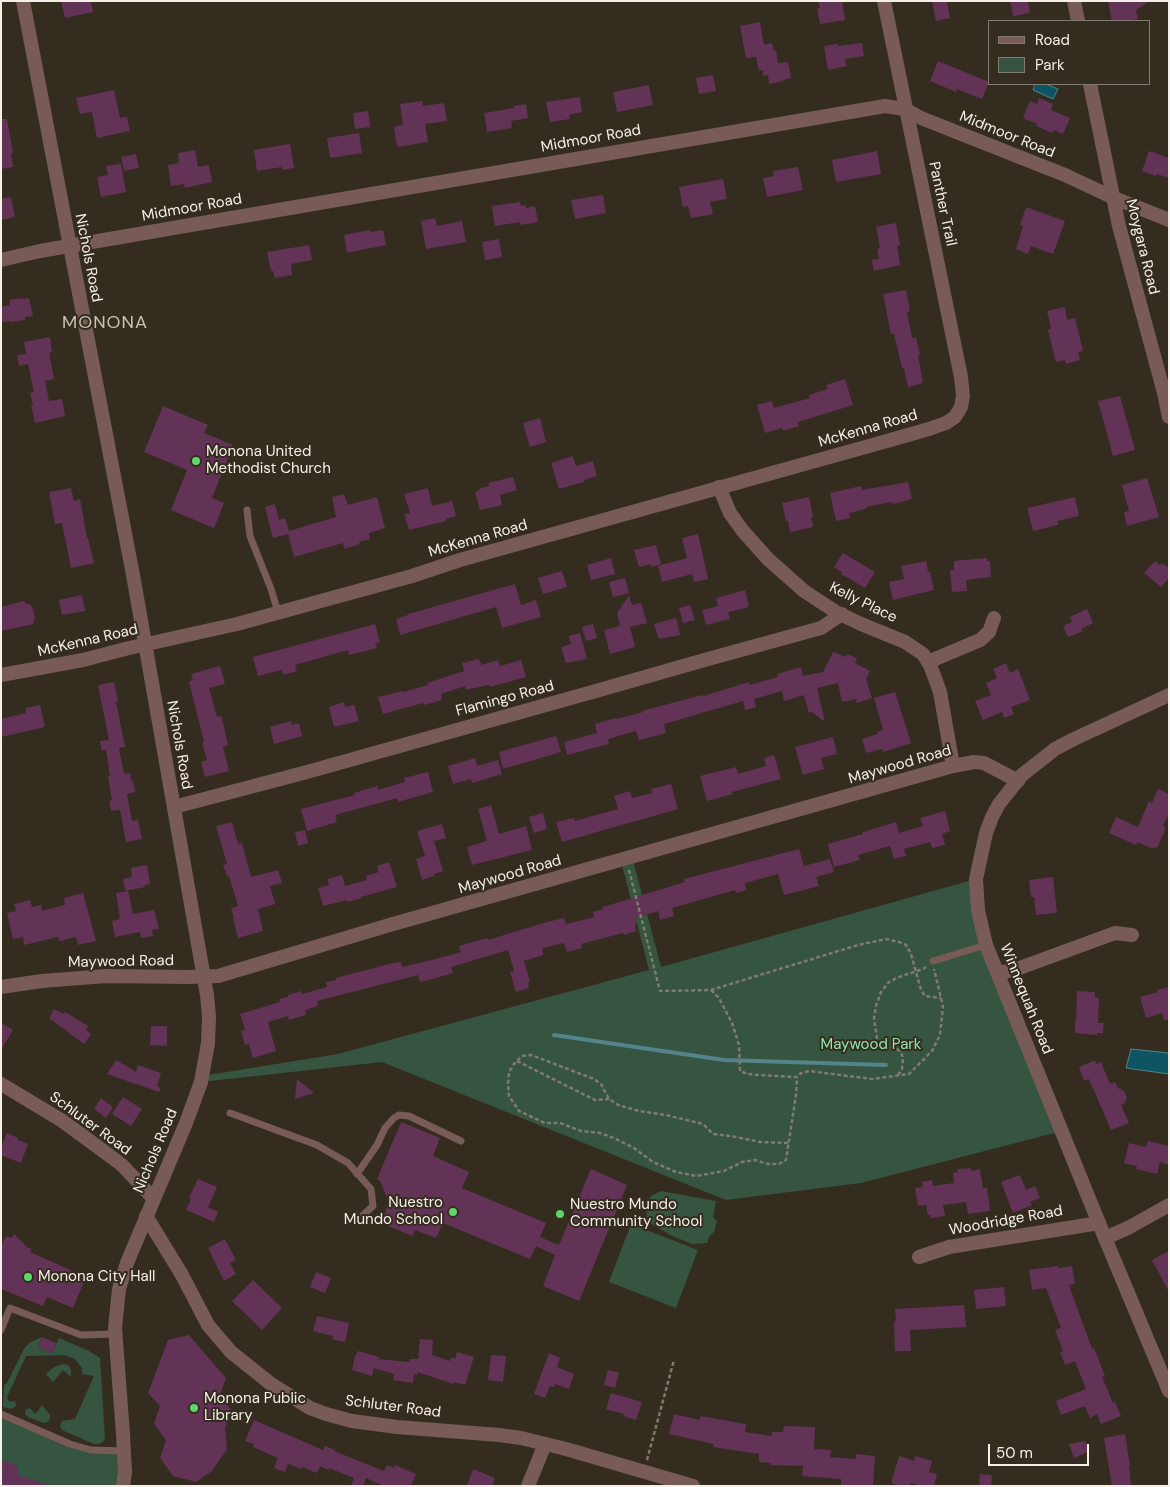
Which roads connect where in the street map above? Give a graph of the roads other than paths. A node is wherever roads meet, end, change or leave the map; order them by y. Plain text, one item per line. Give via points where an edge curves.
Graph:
1 (22, 1) edge
2 (884, 1) edge
3 (1074, 1) edge
4 (1078, 20) edge
5 (1090, 85) edge
6 (905, 110) junction
7 (1114, 198) junction
8 (1169, 220) edge
9 (69, 247) junction
10 (1, 260) edge
11 (957, 413) joint
12 (1169, 417) edge
13 (719, 488) junction
14 (247, 510) dead end
15 (278, 612) junction
16 (842, 614) junction
17 (994, 618) dead end
18 (145, 644) junction
19 (928, 662) junction
20 (1, 675) edge
21 (1169, 695) edge
22 (953, 766) junction
23 (1018, 780) junction
24 (174, 808) junction
25 (1132, 935) dead end
26 (986, 946) junction
27 (933, 961) road end
28 (998, 973) junction
29 (204, 977) junction
30 (1, 988) edge
31 (1, 1084) edge
32 (230, 1113) dead end
33 (461, 1141) dead end
34 (357, 1174) junction
35 (153, 1198) junction
36 (1169, 1205) edge
37 (363, 1215) dead end
38 (146, 1216) junction
39 (1098, 1223) junction
40 (1105, 1238) junction
41 (919, 1257) dead end
42 (1, 1330) edge
43 (115, 1334) junction
44 (1169, 1390) edge
45 (1, 1414) edge
46 (545, 1444) junction
47 (123, 1451) junction
48 (123, 1486) edge
49 (528, 1486) edge
50 (693, 1486) edge

1 - 9 street, Nichols Road
2 - 6 street, Panther Trail
3 - 4 street
5 - 7 street, Moygara Road
6 - 7 street, Midmoor Road
6 - 9 street, Midmoor Road via 875,108
6 - 11 street, Panther Trail via 961,377 962,408
7 - 8 street, Midmoor Road
7 - 12 street, Moygara Road
9 - 10 street, Midmoor Road
9 - 18 street, Nichols Road
11 - 13 street, McKenna Road via 946,423 929,429
13 - 15 street, McKenna Road
13 - 16 street, Kelly Place via 730,513 755,546 804,591
14 - 15 lane via 250,536
15 - 18 street, McKenna Road
16 - 19 street, Kelly Place via 905,642 923,654
16 - 24 street, Flamingo Road via 821,628
17 - 19 street via 990,632 980,640
18 - 20 street, McKenna Road via 83,660
18 - 24 street, Nichols Road
19 - 22 street, Kelly Place via 940,692
21 - 23 street, Winnequah Road via 1055,749
22 - 23 street, Maywood Road via 984,763
22 - 29 street, Maywood Road via 218,976
23 - 26 street, Winnequah Road via 992,816 978,867 978,910
24 - 29 street, Nichols Road
25 - 28 street via 1115,933
26 - 27 lane
26 - 28 street, Winnequah Road
28 - 39 street, Winnequah Road
29 - 30 street, Maywood Road via 106,976
29 - 35 street, Nichols Road via 209,1017 201,1082
31 - 35 street, Schluter Road via 61,1120 102,1150
32 - 34 lane via 317,1146 348,1163
33 - 34 lane via 409,1116 399,1115 385,1128
34 - 37 lane via 371,1190 373,1206
35 - 38 street, Nichols Road
36 - 40 street
38 - 43 street, Nichols Road via 119,1289
38 - 46 street, Schluter Road via 208,1325 231,1352 271,1384 310,1408 352,1421 499,1435
39 - 40 street, Winnequah Road
39 - 41 street, Woodridge Road via 948,1247
40 - 44 street, Winnequah Road
42 - 43 lane via 10,1308 81,1335
43 - 47 street, Nichols Road
45 - 47 lane via 70,1444 91,1450
46 - 49 street
46 - 50 street, Schluter Road
47 - 48 street, Nichols Road

